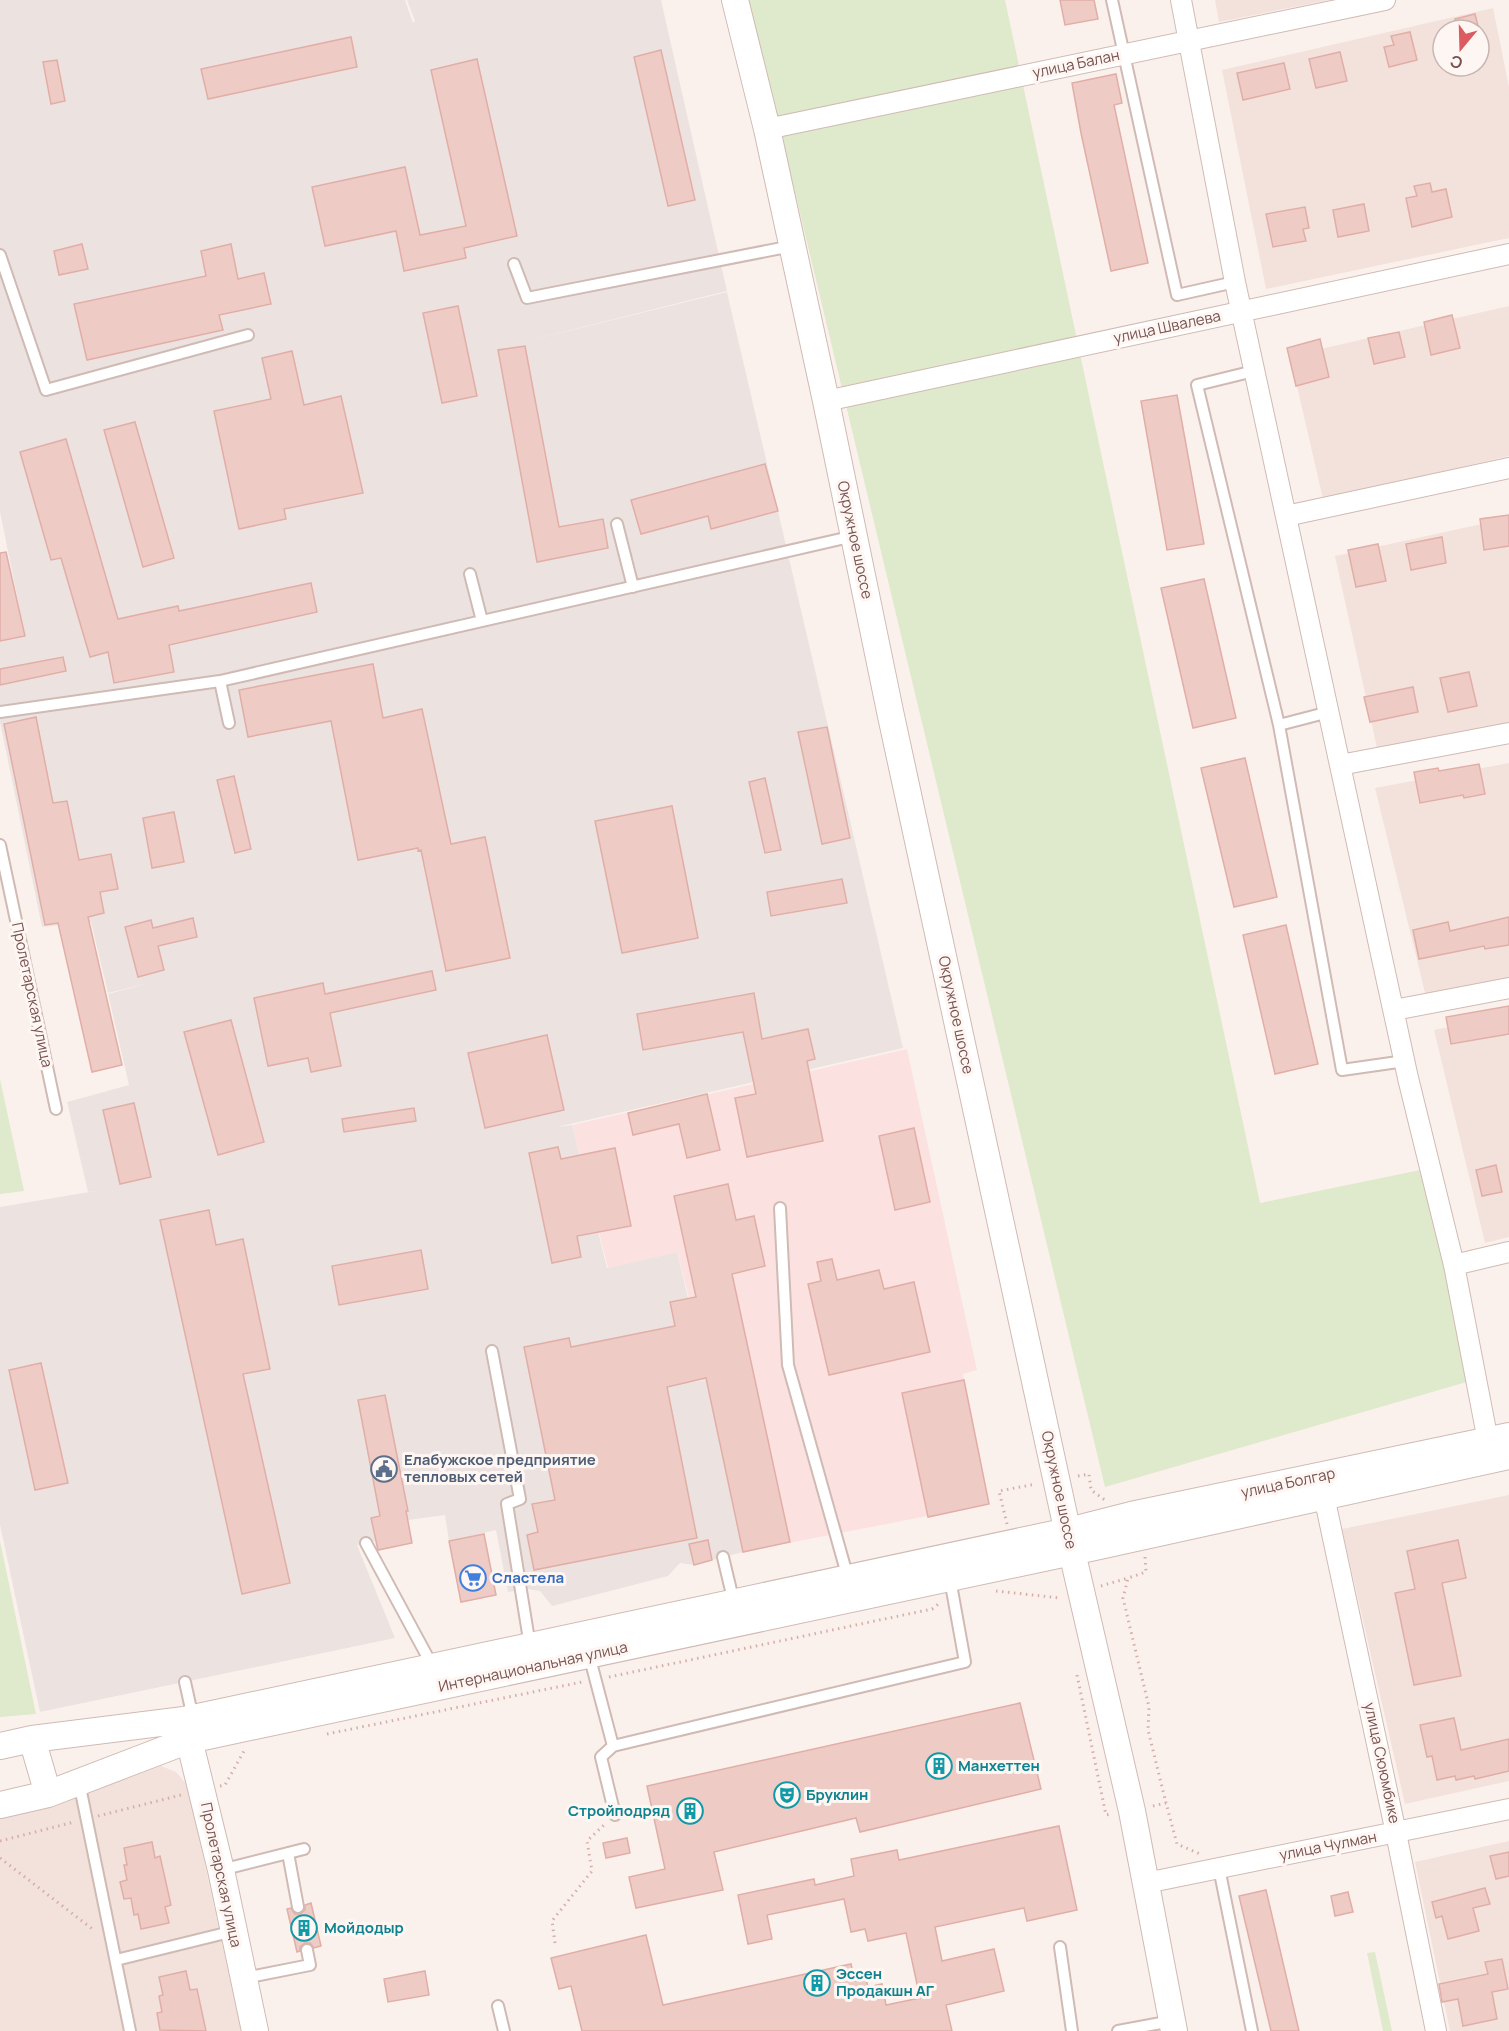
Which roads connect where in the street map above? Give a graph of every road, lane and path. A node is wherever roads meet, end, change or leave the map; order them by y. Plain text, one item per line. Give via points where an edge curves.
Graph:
1 (735, 0) edge
2 (1113, 0) edge
3 (1181, 0) edge
4 (1385, 0) edge
5 (1190, 42) junction
6 (1124, 54) junction
7 (767, 129) junction
8 (792, 246) junction
9 (1509, 254) edge
10 (0, 255) edge
11 (514, 264) dead end
12 (1235, 282) junction
13 (1241, 311) junction
14 (248, 335) dead end
15 (1254, 371) junction
16 (826, 401) junction
17 (1509, 468) edge
18 (1286, 516) junction
19 (617, 524) dead end
20 (854, 536) junction
21 (470, 574) dead end
22 (633, 587) junction
23 (482, 621) junction
24 (220, 681) junction
25 (0, 712) edge
26 (1329, 712) junction
27 (229, 723) dead end
28 (1279, 725) junction
29 (1509, 733) edge
30 (1340, 765) junction
31 (0, 845) edge
32 (1509, 988) edge
33 (1394, 1010) junction
34 (1405, 1061) junction
35 (56, 1109) dead end
36 (780, 1208) dead end
37 (1509, 1252) edge
38 (1454, 1265) junction
39 (492, 1351) dead end
40 (1498, 1439) edge
41 (1509, 1456) edge
42 (1324, 1496) junction
43 (1070, 1542) junction
44 (366, 1543) dead end
45 (1144, 1551) dead end
46 (723, 1557) dead end
47 (848, 1578) junction
48 (951, 1586) junction
49 (992, 1590) dead end
50 (1061, 1598) dead end
51 (734, 1603) junction
52 (530, 1646) junction
53 (589, 1655) junction
54 (433, 1667) junction
55 (1075, 1667) dead end
56 (596, 1680) junction
57 (185, 1682) dead end
58 (189, 1726) junction
59 (322, 1735) dead end
60 (33, 1738) junction
61 (0, 1746) edge
62 (613, 1746) junction
63 (254, 1749) dead end
64 (79, 1782) junction
65 (202, 1790) junction
66 (48, 1794) junction
67 (1166, 1803) junction
68 (0, 1805) edge
69 (1509, 1809) edge
70 (1132, 1811) junction
71 (615, 1815) joint
72 (1396, 1833) junction
73 (304, 1849) dead end
74 (288, 1853) junction
75 (0, 1858) edge
76 (1212, 1862) junction
77 (220, 1870) junction
78 (1146, 1883) junction
79 (298, 1906) dead end
80 (234, 1931) junction
81 (555, 1943) dead end
82 (113, 1945) junction
83 (1060, 1947) dead end
84 (307, 1950) dead end
85 (116, 1960) junction
86 (244, 1978) junction
87 (498, 2006) dead end
88 (1173, 2026) edge
89 (130, 2031) edge
90 (255, 2031) edge
91 (504, 2031) edge
92 (1072, 2031) edge
93 (1118, 2031) edge
94 (1252, 2031) edge
95 (1436, 2031) edge

1 - 7 street, Окружное шоссе
2 - 6 lane
3 - 5 street
4 - 5 street, улица Балан
5 - 6 street, улица Балан
5 - 12 street
6 - 7 street, улица Балан
6 - 12 lane via 1177,295
7 - 8 street, Окружное шоссе
8 - 11 lane via 527,298
8 - 16 street, Окружное шоссе
9 - 13 street, улица Швалева
10 - 14 lane via 46,390
12 - 13 street
13 - 15 street
13 - 16 street, улица Швалева
15 - 18 street
15 - 28 lane via 1197,385
16 - 20 street, Окружное шоссе
17 - 18 street
18 - 26 street
19 - 22 lane
20 - 22 lane
20 - 43 street, Окружное шоссе
21 - 23 lane
22 - 23 lane
23 - 24 lane
24 - 25 lane
24 - 27 lane
26 - 28 lane
26 - 30 street
28 - 34 lane via 1342,1070
29 - 30 street
30 - 33 street
31 - 35 lane, Пролетарская улица
32 - 33 street
33 - 34 street
34 - 38 street
36 - 47 lane via 788,1365
37 - 38 street
38 - 40 street
39 - 52 lane via 520,1499 507,1504
40 - 43 street, улица Болгар via 1124,1517
41 - 42 street, улица Болгар
42 - 43 street, улица Болгар
42 - 72 street, улица Сююмбике
43 - 47 street, Интернациональная улица
43 - 48 street, Интернациональная улица
43 - 70 street, Окружное шоссе
44 - 54 lane
45 - 67 path via 1146,1572 1128,1578 1123,1598 1149,1707 1148,1730
46 - 51 lane
47 - 51 street, Интернациональная улица
48 - 53 street, Интернациональная улица
48 - 56 path via 932,1609
48 - 62 lane via 965,1662
49 - 50 path
51 - 52 street, Интернациональная улица
52 - 54 street, Интернациональная улица
53 - 56 lane
53 - 58 street, Интернациональная улица
54 - 58 street, Интернациональная улица
55 - 70 path via 1106,1815
56 - 59 path
56 - 62 lane
57 - 58 lane
58 - 60 street, Интернациональная улица
58 - 64 street, Интернациональная улица
58 - 65 street, Пролетарская улица
60 - 61 street, Интернациональная улица
60 - 66 street
62 - 71 lane via 601,1757
63 - 65 path via 242,1751 225,1785
64 - 66 street, Интернациональная улица
64 - 82 lane
65 - 77 street, Пролетарская улица
66 - 68 street, Интернациональная улица
67 - 70 path
67 - 76 path via 1177,1844
69 - 72 street, улица Чулман
70 - 78 street, Окружное шоссе
71 - 81 path via 587,1841 592,1871 552,1921
72 - 76 street, улица Чулман
72 - 95 street, улица Сююмбике
73 - 74 lane
74 - 77 lane
74 - 79 lane
75 - 82 path
76 - 78 street, улица Чулман
76 - 94 lane
77 - 80 street, Пролетарская улица
78 - 88 street, Окружное шоссе
80 - 85 lane
80 - 86 street, Пролетарская улица
82 - 85 lane
83 - 92 lane
84 - 86 lane via 310,1965
85 - 89 lane
86 - 90 street, Пролетарская улица
87 - 91 lane
88 - 93 lane

